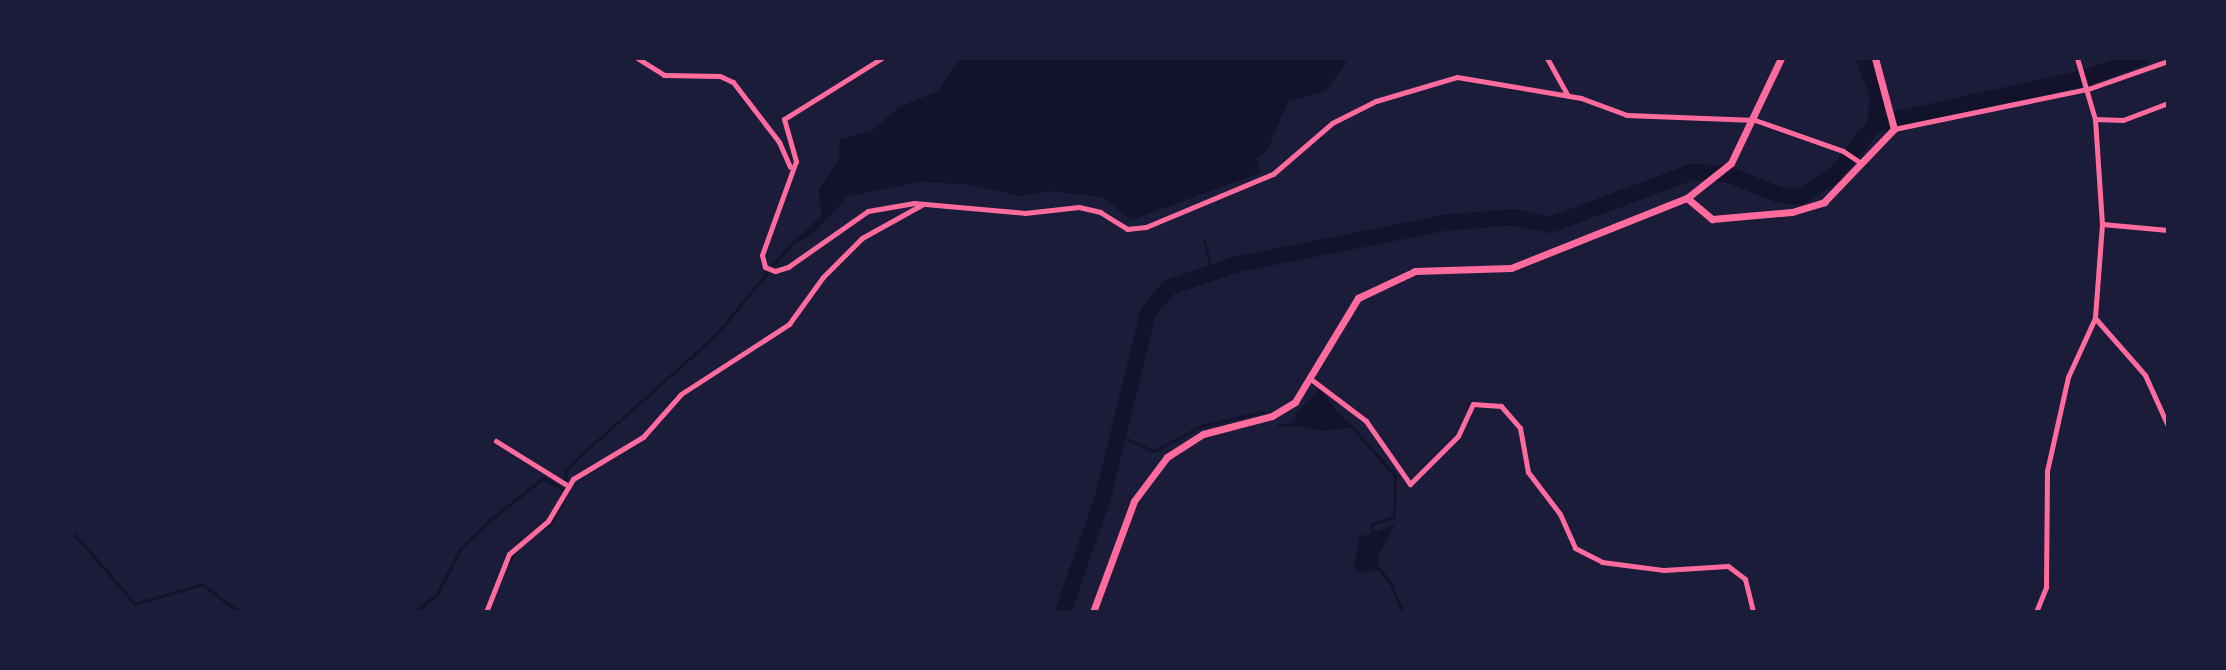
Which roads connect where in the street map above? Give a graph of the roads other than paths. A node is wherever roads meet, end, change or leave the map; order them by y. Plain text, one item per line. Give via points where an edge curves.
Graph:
1 (637, 58) edge
2 (882, 58) edge
3 (1547, 58) edge
4 (1781, 58) edge
5 (1875, 58) edge
6 (2077, 58) edge
7 (2168, 61) edge
8 (2087, 87) junction
9 (1568, 96) junction
10 (2168, 103) edge
11 (2095, 119) junction
12 (1755, 120) junction
13 (1893, 127) junction
14 (1859, 162) junction
15 (791, 168) junction
16 (1687, 198) junction
17 (924, 203) junction
18 (2102, 224) junction
19 (2168, 230) edge
20 (2095, 318) junction
21 (1312, 380) junction
22 (2168, 426) edge
23 (496, 441) dead end
24 (564, 484) junction
25 (486, 612) edge
26 (1093, 612) edge
27 (1753, 612) edge
28 (2036, 612) edge

1 - 15 street via 664,75 720,76 733,82 779,142
2 - 15 street via 787,114 785,125 796,150
3 - 9 street
4 - 12 main road
5 - 13 main road
6 - 8 street
7 - 8 street
8 - 11 street
8 - 13 street
9 - 12 street via 1627,115
9 - 17 street via 1457,77 1415,86 1332,123 1273,174 1242,191 1134,230 1079,207 1025,213
10 - 11 street via 2123,120
11 - 18 street
12 - 14 street via 1843,151
12 - 16 main road via 1731,163
13 - 14 main road
14 - 16 main road via 1824,202 1792,212 1712,219
15 - 17 street via 762,255 761,263 775,271 819,250 859,216
16 - 21 main road via 1511,268 1415,271 1380,283 1348,309
17 - 24 street via 862,238 823,277 789,324 681,394 643,437
18 - 19 street
18 - 20 street
20 - 22 street via 2145,375
20 - 28 street via 2068,377 2047,471 2046,587
21 - 26 main road via 1295,402 1272,416 1203,434 1167,457 1134,501
21 - 27 street via 1366,421 1410,484 1458,436 1473,404 1501,406 1520,428 1528,472 1560,514 1575,548 1602,562 1664,570 1728,566 1745,579
23 - 24 street
24 - 25 street via 564,496 548,521 509,554

